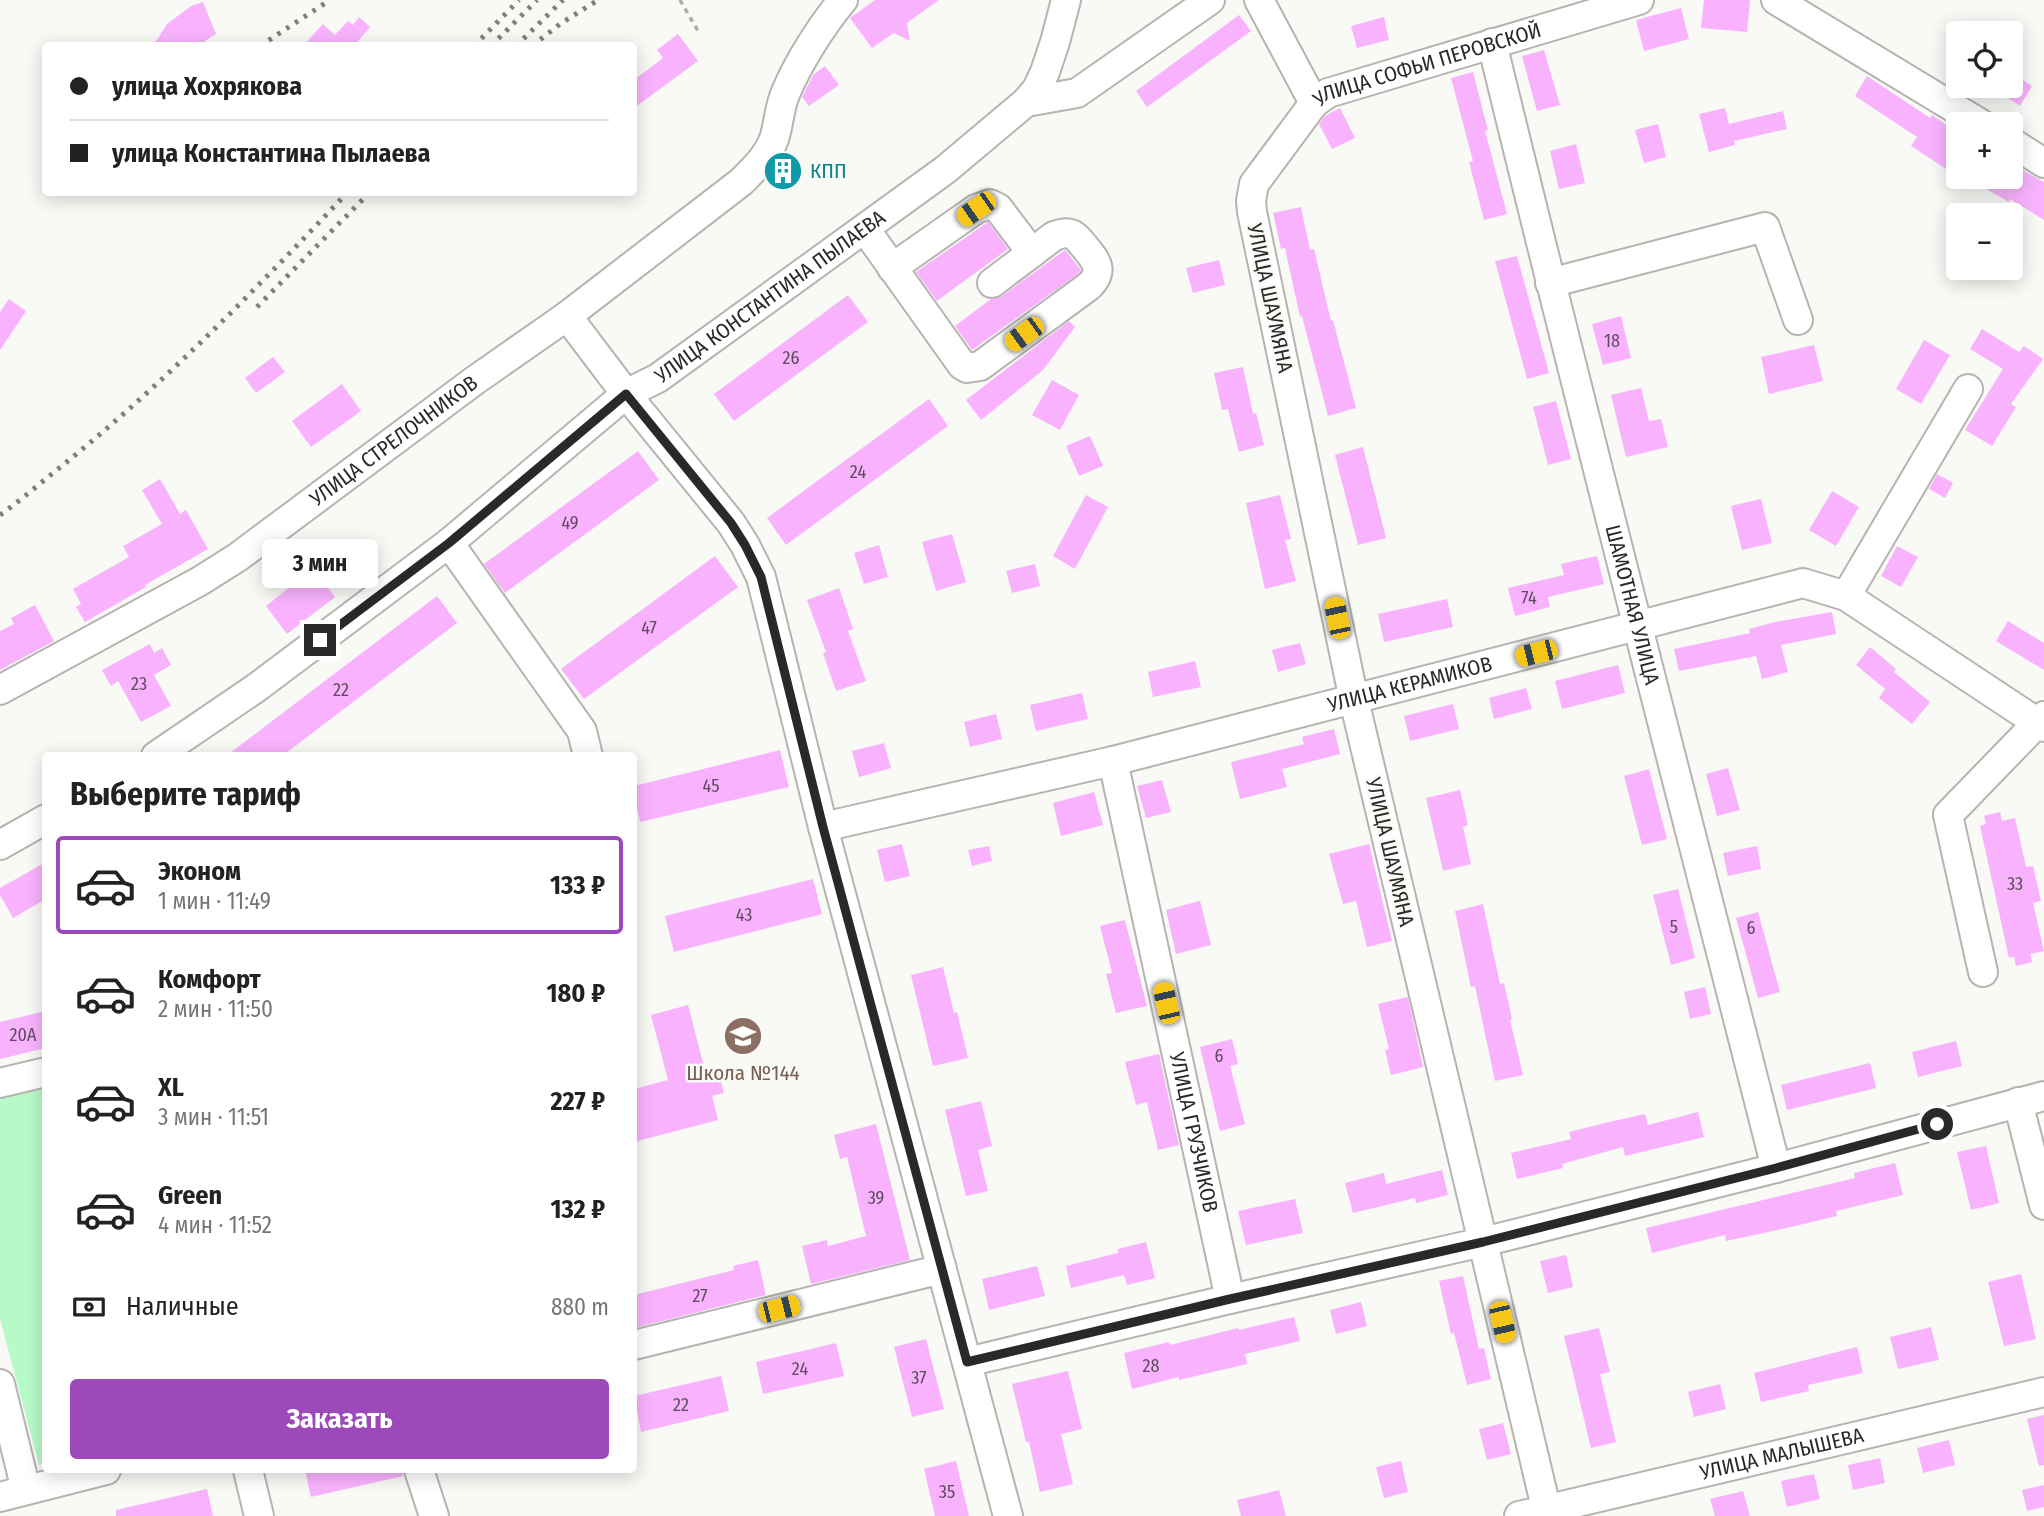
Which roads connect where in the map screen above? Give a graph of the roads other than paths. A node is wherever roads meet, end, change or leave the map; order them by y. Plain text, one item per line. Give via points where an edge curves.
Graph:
1 (843, 0) edge
2 (1066, 0) edge
3 (1210, 0) edge
4 (1259, 0) edge
5 (1639, 0) edge
6 (1776, 0) edge
7 (1492, 43) junction
8 (1026, 102) junction
9 (1314, 103) junction
10 (1961, 112) edge
11 (2023, 150) edge
12 (2044, 163) edge
13 (1254, 184) joint
14 (865, 229) junction
15 (1032, 253) junction
16 (892, 268) junction
17 (992, 283) dead end
18 (1550, 283) junction
19 (567, 316) junction
20 (1798, 320) dead end
21 (1968, 389) dead end
22 (626, 394) junction
23 (449, 543) junction
24 (1846, 596) junction
25 (1640, 627) junction
26 (0, 690) edge
27 (1354, 700) junction
28 (2042, 722) edge
29 (164, 752) edge
30 (588, 752) edge
31 (1114, 761) junction
32 (42, 821) edge
33 (823, 827) junction
34 (0, 845) edge
35 (1983, 972) dead end
36 (42, 1073) edge
37 (0, 1083) edge
38 (2031, 1099) edge
39 (1776, 1168) junction
40 (2044, 1205) edge
41 (1483, 1242) junction
42 (942, 1269) junction
43 (1230, 1299) junction
44 (637, 1344) edge
45 (967, 1362) junction
46 (0, 1384) edge
47 (2044, 1392) edge
48 (94, 1473) edge
49 (249, 1473) edge
50 (420, 1473) edge
51 (13, 1494) edge
52 (1547, 1513) edge
53 (259, 1516) edge
54 (434, 1516) edge
55 (1008, 1516) edge
56 (1519, 1516) edge

1 - 19 street, УЛИЦА СТРЕЛОЧНИКОВ via 794,73 774,140 755,168
2 - 8 street, УЛИЦА КОНСТАНТИНА ПЫЛАЕВА via 1045,72
3 - 8 street via 1077,93
4 - 9 street
5 - 7 street, УЛИЦА СОФЬИ ПЕРОВСКОЙ
6 - 10 street
7 - 9 street, УЛИЦА СОФЬИ ПЕРОВСКОЙ via 1339,89
7 - 18 street, ШАМОТНАЯ УЛИЦА
8 - 14 street, УЛИЦА КОНСТАНТИНА ПЫЛАЕВА
9 - 13 street, УЛИЦА СОФЬИ ПЕРОВСКОЙ
11 - 12 street
13 - 27 street, УЛИЦА ШАУМЯНА via 1252,212
14 - 16 street
14 - 22 street, УЛИЦА КОНСТАНТИНА ПЫЛАЕВА via 658,378
15 - 16 street via 990,204
15 - 16 street via 1054,236 1072,234 1095,260 1096,280 973,368 962,365
15 - 17 street
18 - 20 street via 1765,227
18 - 25 street, ШАМОТНАЯ УЛИЦА
19 - 22 street
19 - 26 street, УЛИЦА СТРЕЛОЧНИКОВ via 238,558
21 - 24 street
22 - 23 street, УЛИЦА КОНСТАНТИНА ПЫЛАЕВА
22 - 33 street via 731,523 761,577
23 - 29 street, УЛИЦА КОНСТАНТИНА ПЫЛАЕВА
23 - 30 street via 582,731
24 - 25 street, УЛИЦА КЕРАМИКОВ via 1803,583
24 - 28 street, УЛИЦА КЕРАМИКОВ
25 - 27 street, УЛИЦА КЕРАМИКОВ
25 - 39 street, ШАМОТНАЯ УЛИЦА
27 - 31 street, УЛИЦА КЕРАМИКОВ
27 - 41 street, УЛИЦА ШАУМЯНА
28 - 35 street via 1948,815
31 - 33 street, УЛИЦА КЕРАМИКОВ
31 - 43 street, УЛИЦА ГРУЗЧИКОВ
32 - 34 street
33 - 42 street
36 - 37 street
38 - 39 street
38 - 40 street
39 - 41 street
41 - 43 street
41 - 52 street, УЛИЦА ШАУМЯНА
42 - 44 street
42 - 45 street
43 - 45 street
45 - 55 street
46 - 51 street
47 - 52 street, УЛИЦА МАЛЫШЕВА
48 - 51 street
49 - 53 street
50 - 54 street
52 - 56 street, УЛИЦА МАЛЫШЕВА

